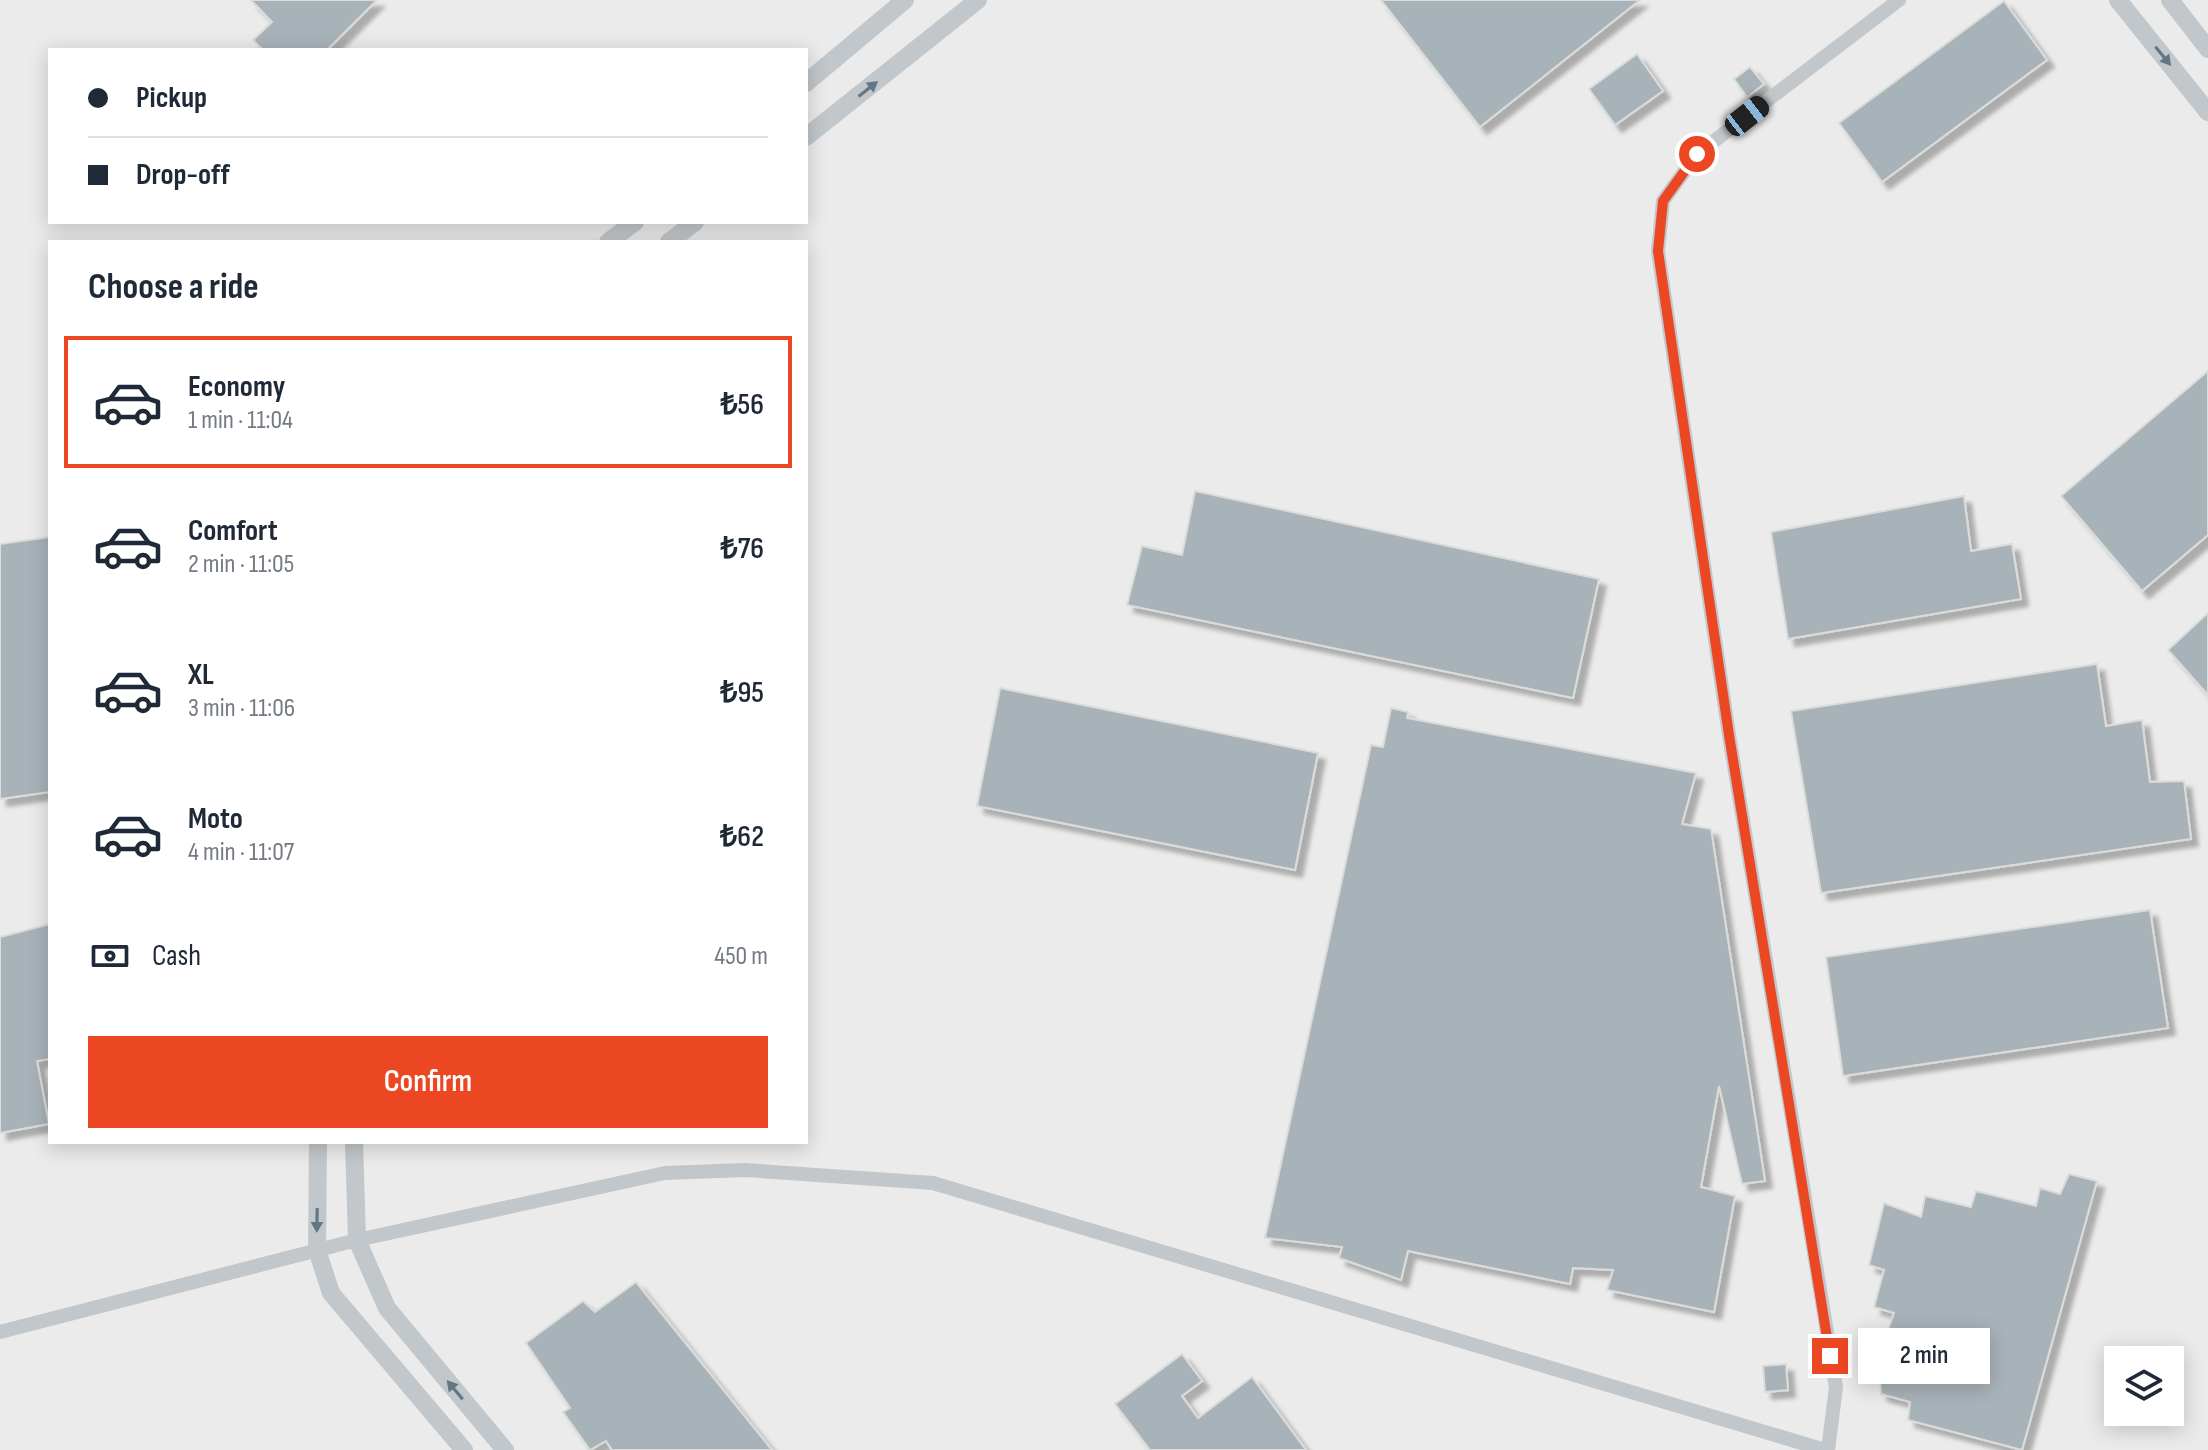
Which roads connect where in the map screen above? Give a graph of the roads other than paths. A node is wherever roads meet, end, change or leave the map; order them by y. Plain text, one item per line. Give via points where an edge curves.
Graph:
1 (905, 0) edge
2 (978, 0) edge
3 (1899, 0) edge
4 (2118, 0) edge
5 (2170, 0) edge
6 (2208, 49) edge
7 (808, 81) edge
8 (2208, 112) edge
9 (808, 135) edge
10 (632, 224) edge
11 (692, 224) edge
12 (611, 240) edge
13 (672, 240) edge
14 (318, 1144) edge
15 (354, 1144) edge
16 (357, 1240) junction
17 (317, 1250) junction
18 (0, 1332) edge
19 (464, 1450) edge
20 (505, 1450) edge
21 (1826, 1450) edge

1 - 7 street
9 -> 2 street
3 - 21 street via 1697,154 1663,201 1658,251 1729,735 1836,1387
4 -> 8 street
5 - 6 street
10 - 12 street
11 - 13 street
14 -> 17 street
15 - 16 street
16 - 17 street
20 -> 16 street via 387,1308
16 - 21 street via 665,1173 745,1170 933,1183
17 - 18 street
17 - 19 street via 331,1293

